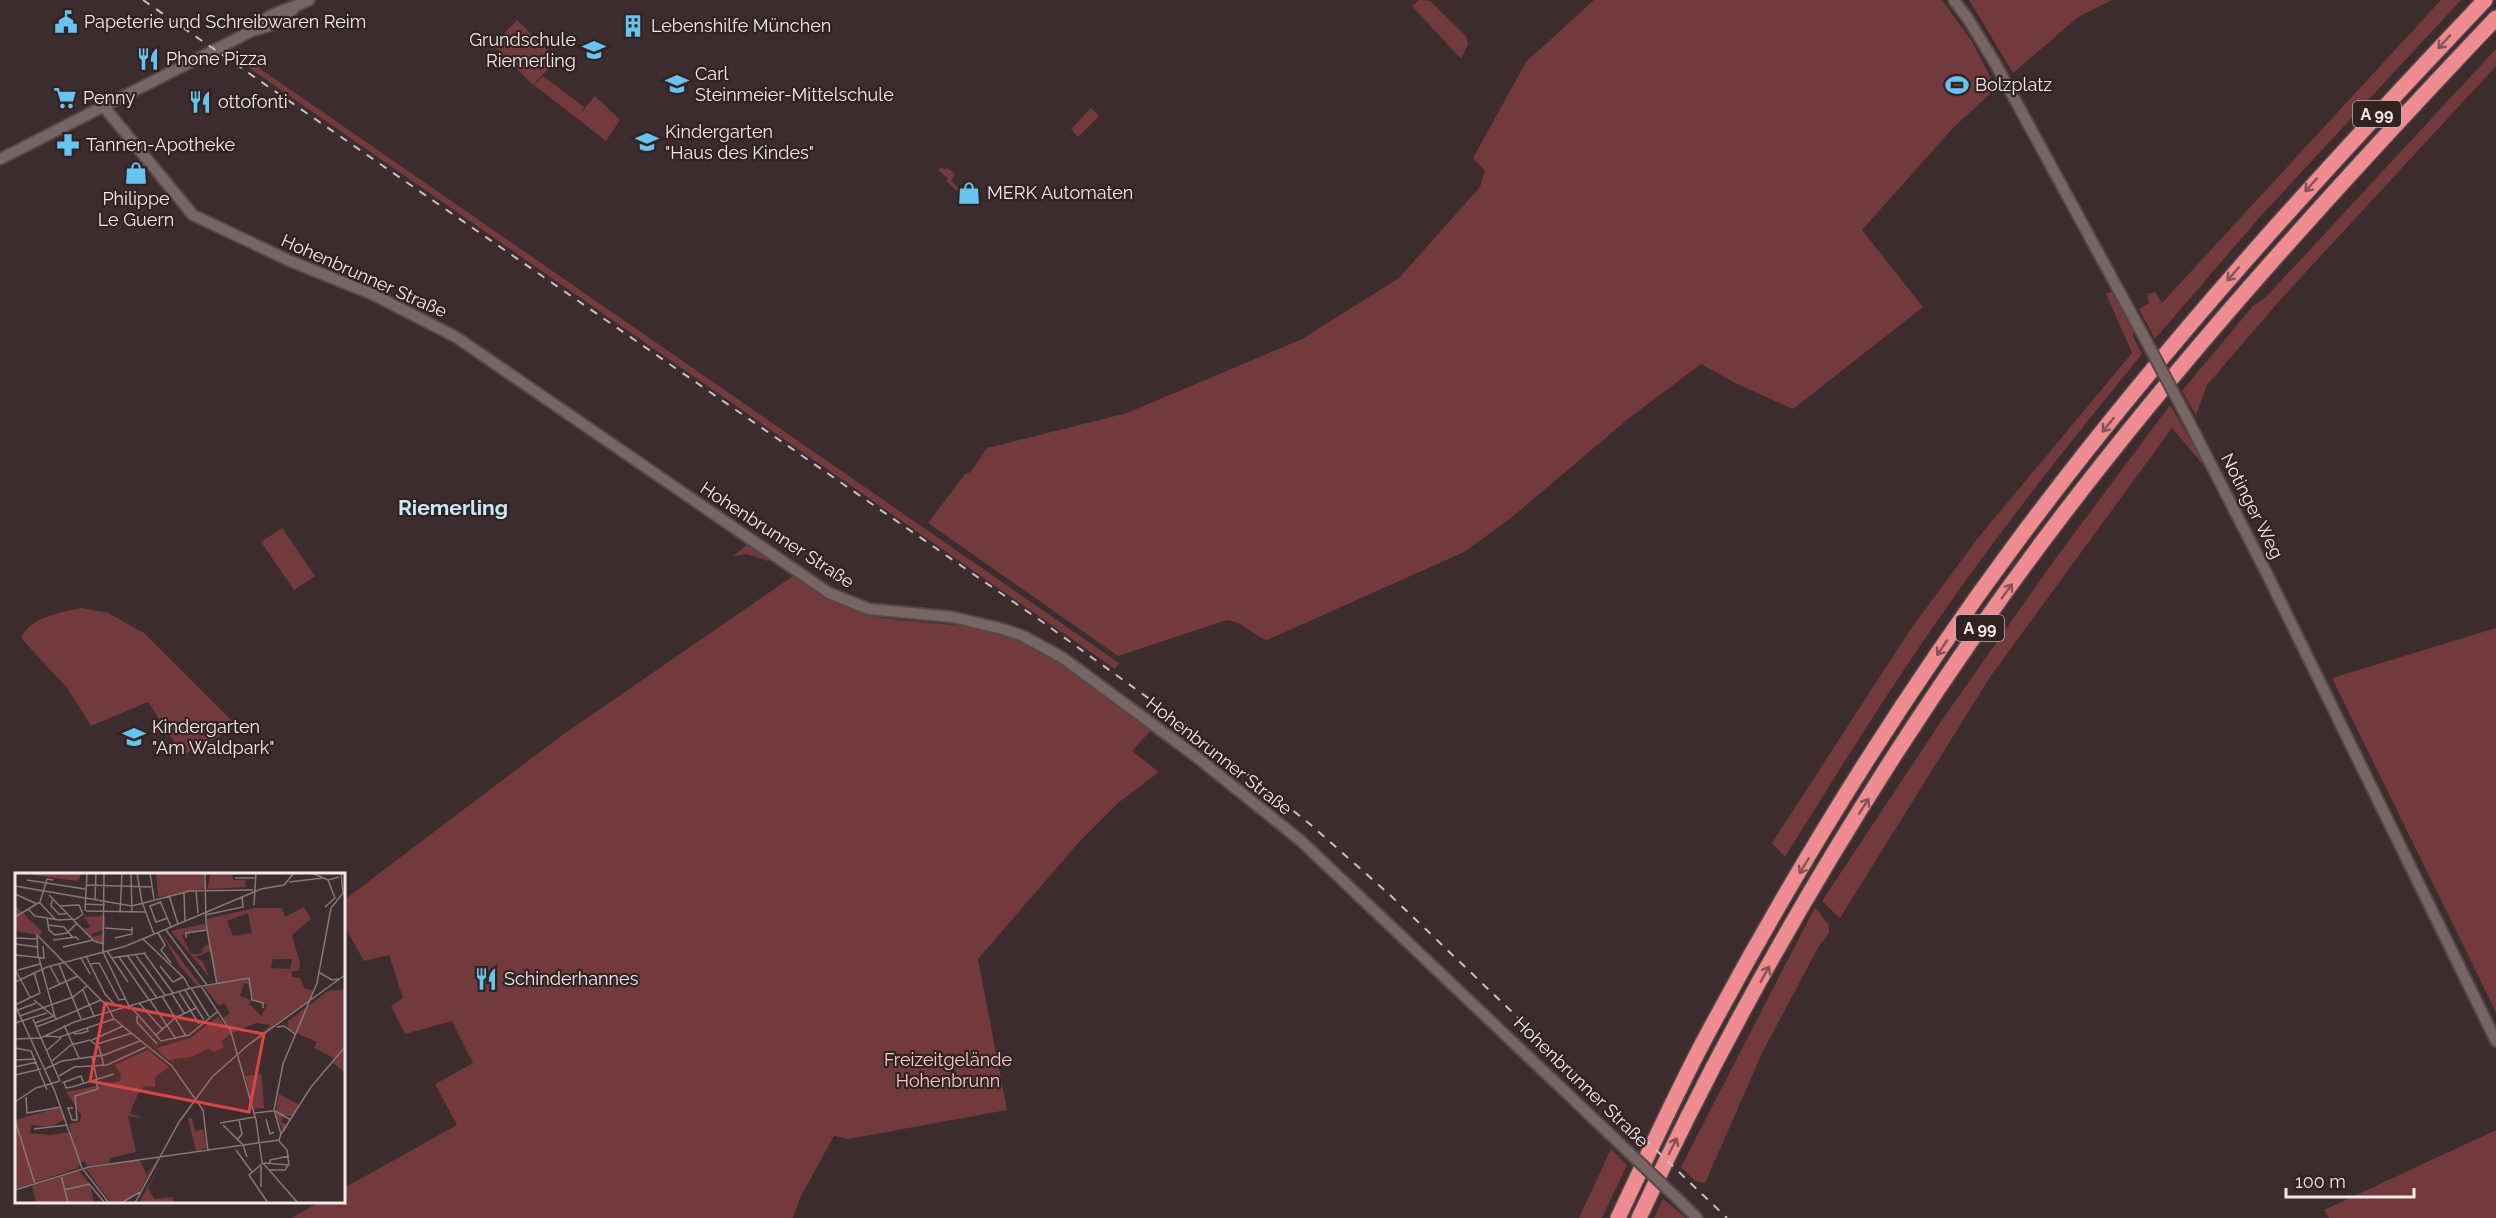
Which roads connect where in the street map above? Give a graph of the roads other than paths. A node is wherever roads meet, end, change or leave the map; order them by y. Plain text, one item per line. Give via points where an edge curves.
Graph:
1 (309, 0) edge
2 (1954, 0) edge
3 (2484, 0) edge
4 (2496, 18) edge
5 (104, 107) junction
6 (0, 159) edge
7 (2496, 1041) edge
8 (1618, 1218) edge
9 (1639, 1218) edge
10 (1698, 1218) edge

1 - 5 street via 264,28
2 - 7 street, Notinger Weg, bridge via 1995,63 2185,414
3 -> 8 highway, A 99 via 2271,230 2188,327 2080,460 1973,603 1903,705 1784,898 1700,1050
9 -> 4 highway, A 99 via 1718,1060 1800,911 1982,625 2095,474 2216,327
5 - 6 street
5 - 10 street, Hohenbrunner Straße, bridge via 193,215 372,294 456,337 829,593 869,609 958,618 1002,629 1063,658 1300,840

